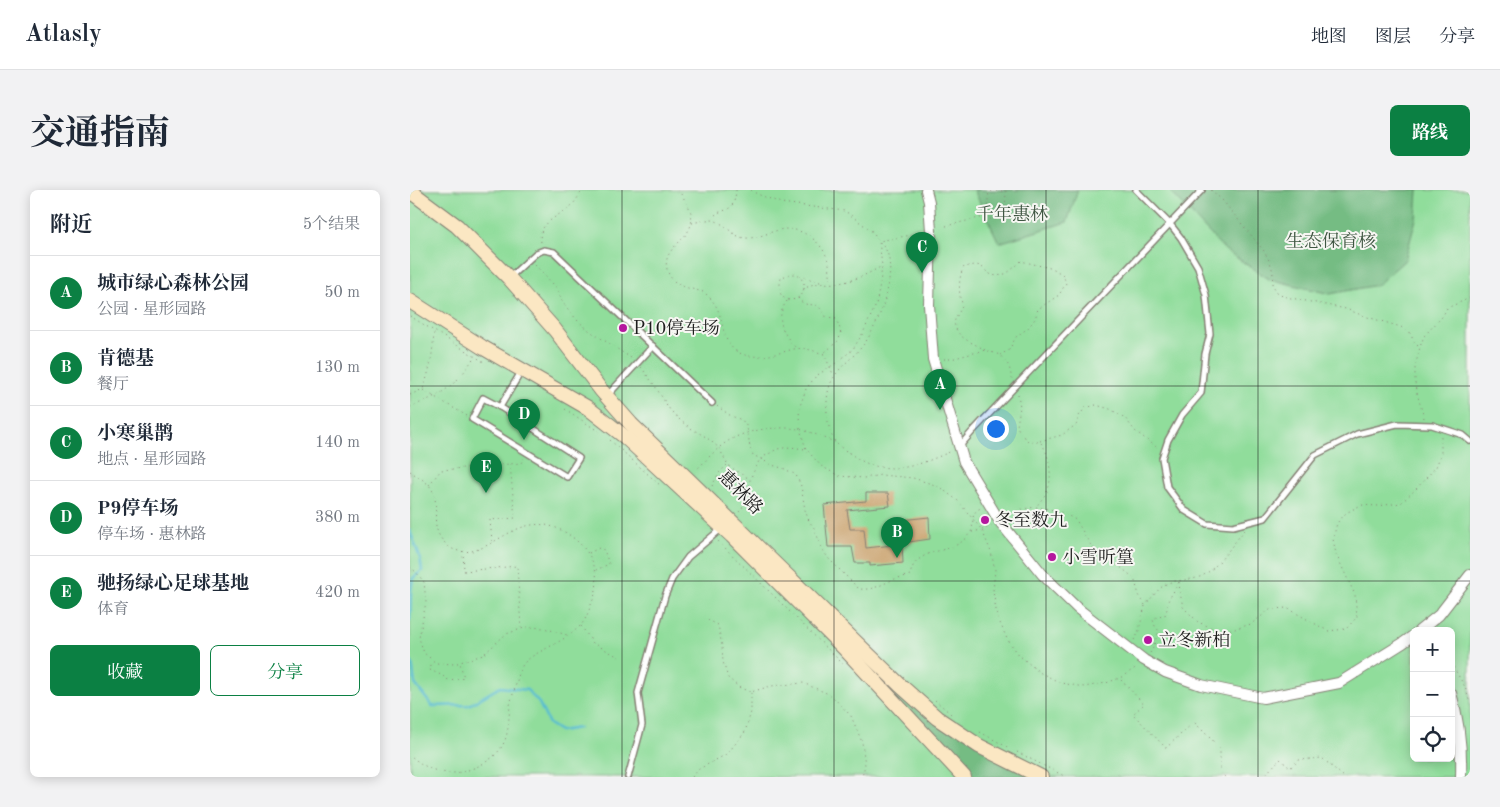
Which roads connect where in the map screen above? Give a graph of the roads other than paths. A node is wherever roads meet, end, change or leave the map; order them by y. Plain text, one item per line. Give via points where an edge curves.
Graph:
1 (926, 190) edge
2 (1136, 190) edge
3 (1202, 190) edge
4 (410, 191) edge
5 (1170, 224) junction
6 (509, 278) junction
7 (410, 301) edge
8 (653, 346) junction
9 (522, 369) junction
10 (607, 397) junction
11 (712, 403) road end
12 (500, 406) junction
13 (1470, 441) edge
14 (959, 448) junction
15 (726, 525) junction
16 (1470, 575) edge
17 (1424, 627) edge
18 (1410, 638) edge
19 (1403, 643) junction
20 (1410, 645) edge
21 (1455, 707) edge
22 (1466, 764) edge
23 (628, 777) edge
24 (964, 777) edge
25 (1040, 777) edge
26 (1461, 777) edge

1 - 14 street via 931,231 929,304 933,359
2 - 5 lane
3 - 5 lane
4 - 6 main road, 惠林路 via 457,226
5 - 13 lane via 1198,267 1206,295 1210,334 1201,393 1182,415 1162,458 1167,487 1184,510 1207,524 1233,526 1265,518 1315,455 1357,434 1397,424 1441,428 1463,435
5 - 14 lane
6 - 8 lane via 536,253 544,250 554,252
6 - 10 main road, 惠林路
7 - 9 main road, 惠林路
8 - 10 lane
8 - 11 lane
9 - 12 lane
9 - 15 main road, 惠林路 via 588,408 625,436
10 - 15 main road, 惠林路
12 - 12 lane via 579,458 567,478 472,418 483,398
14 - 19 street via 1000,522 1043,575 1077,608 1144,660 1165,672 1201,685 1263,698 1339,684
15 - 23 lane via 688,557 672,579 665,596 638,693 642,725
15 - 24 main road, 惠林路
15 - 25 main road, 惠林路 via 937,718 978,746
16 - 17 street via 1439,616
18 - 19 street
19 - 20 street
21 - 22 street
22 - 26 street

